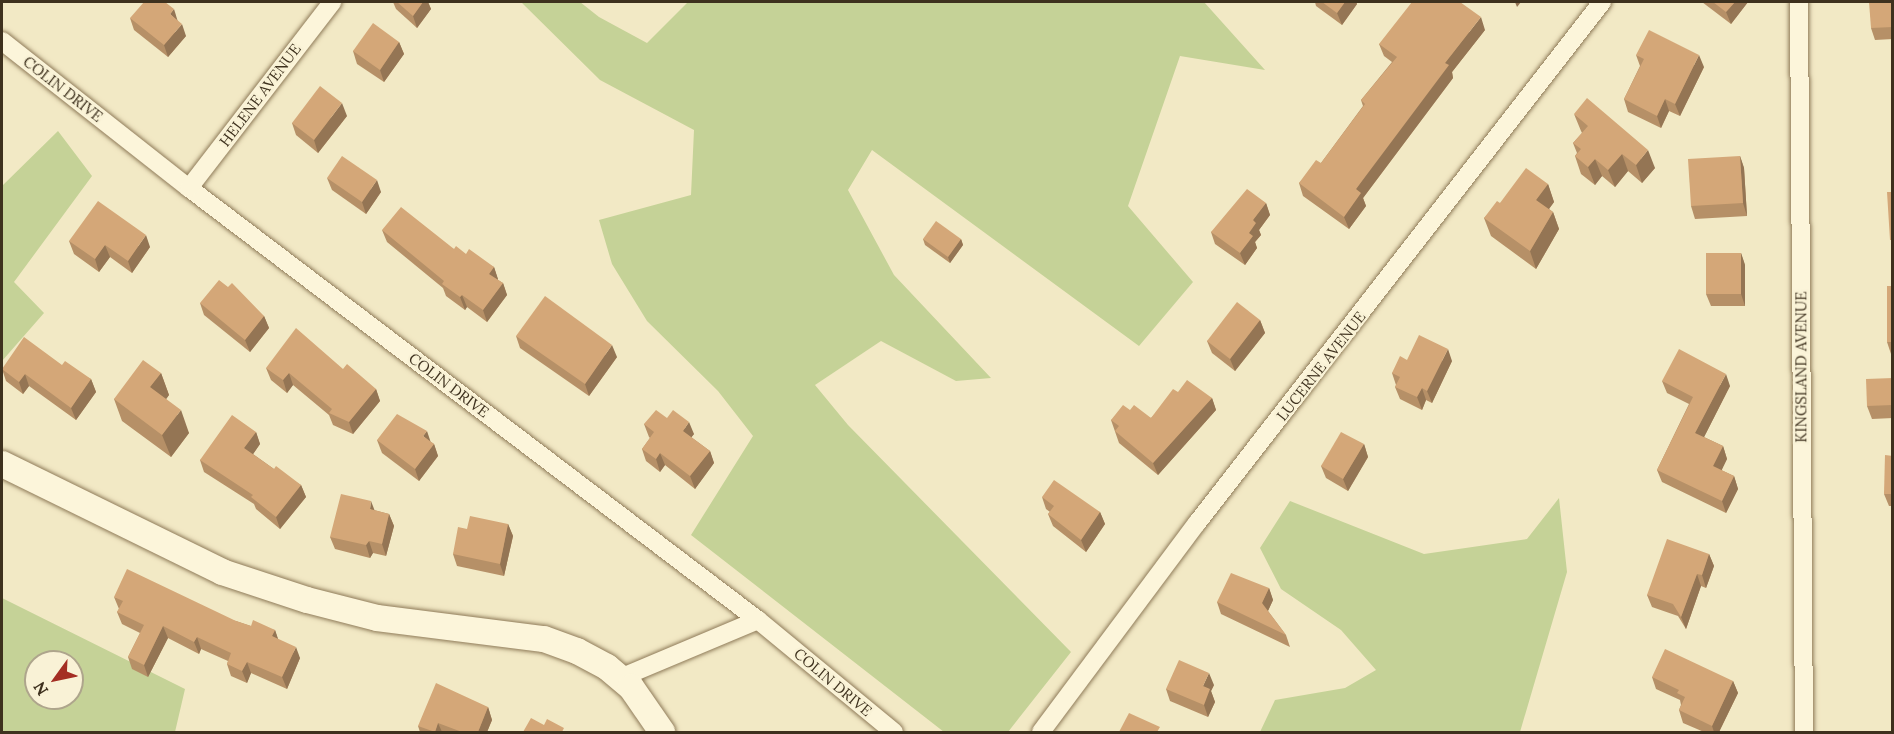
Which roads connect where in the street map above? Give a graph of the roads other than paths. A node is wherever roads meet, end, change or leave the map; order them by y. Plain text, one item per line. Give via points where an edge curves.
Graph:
1 (332, 2) edge
2 (1602, 2) edge
3 (1799, 2) edge
4 (2, 41) edge
5 (189, 188) junction
6 (2, 464) edge
7 (758, 620) junction
8 (621, 678) junction
9 (662, 732) edge
10 (894, 732) edge
11 (1041, 732) edge
12 (1804, 732) edge

1 - 5 street, HELENE AVENUE
2 - 11 street, LUCERNE AVENUE via 1197,523
3 - 12 street, KINGSLAND AVENUE
4 - 5 street, COLIN DRIVE
5 - 7 street, COLIN DRIVE
6 - 8 main road via 222,572 377,618 544,639 593,658
7 - 8 street
7 - 10 street, COLIN DRIVE
8 - 9 main road

